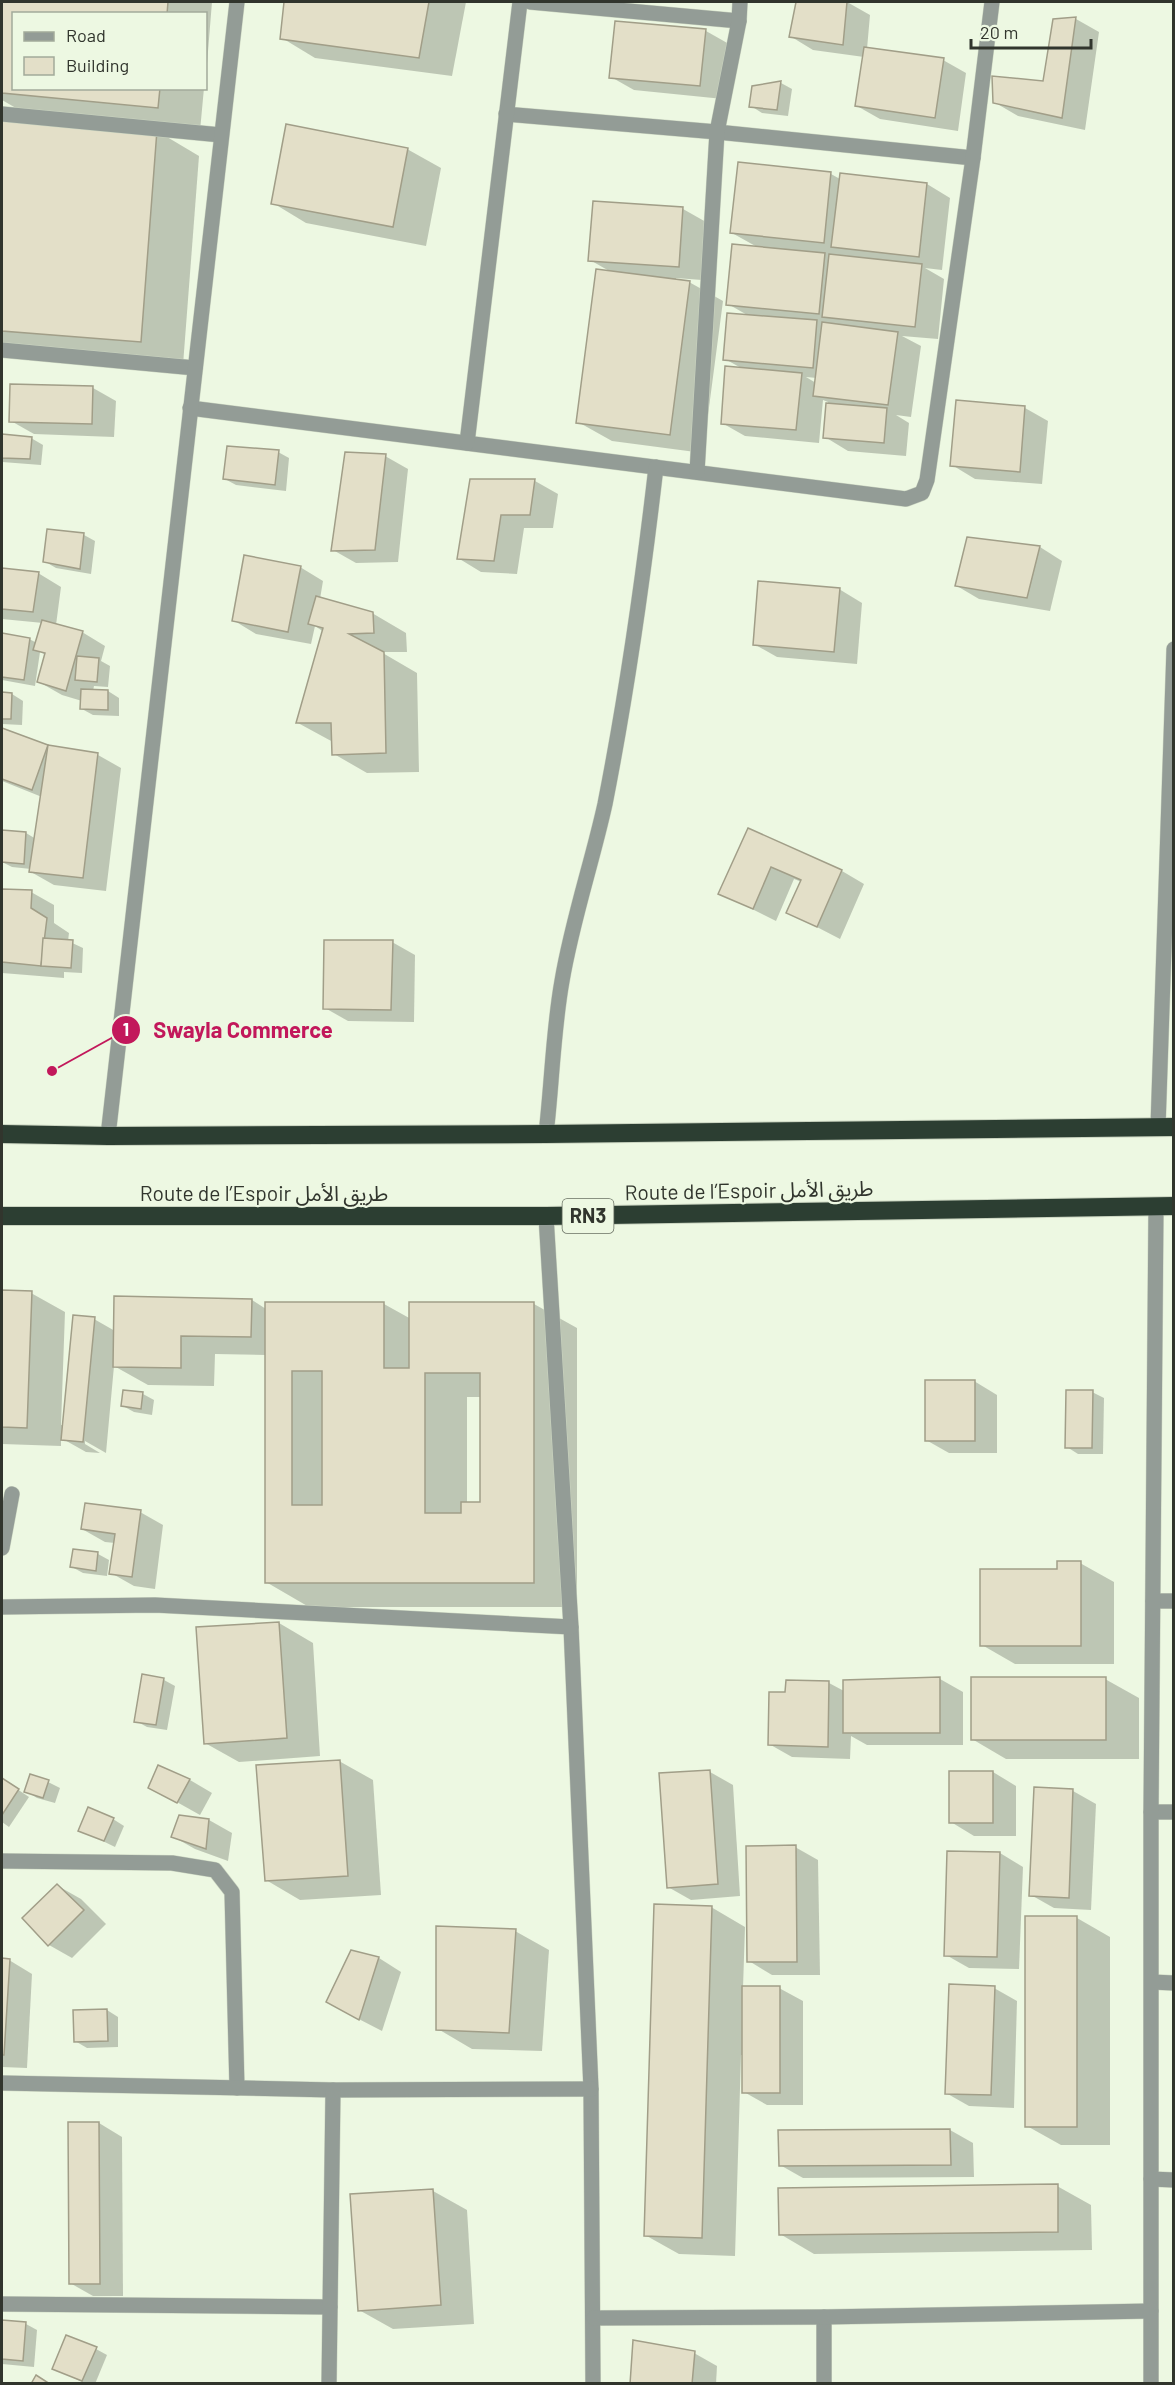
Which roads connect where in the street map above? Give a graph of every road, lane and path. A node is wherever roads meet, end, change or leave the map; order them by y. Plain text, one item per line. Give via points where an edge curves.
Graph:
1 (237, 2) edge
2 (520, 2) edge
3 (530, 2) edge
4 (740, 2) edge
5 (992, 2) edge
6 (739, 21) junction
7 (2, 114) edge
8 (506, 114) junction
9 (717, 132) junction
10 (221, 135) junction
11 (973, 158) junction
12 (2, 350) edge
13 (195, 368) junction
14 (190, 408) junction
15 (467, 443) junction
16 (657, 467) junction
17 (697, 472) junction
18 (1173, 649) edge
19 (1166, 1127) edge
20 (2, 1134) edge
21 (546, 1134) junction
22 (108, 1136) junction
23 (1165, 1207) edge
24 (2, 1216) edge
25 (546, 1216) junction
26 (12, 1494) dead end
27 (2, 1548) edge
28 (1153, 1601) junction
29 (1173, 1601) edge
30 (2, 1607) edge
31 (571, 1627) junction
32 (1151, 1812) junction
33 (1173, 1812) edge
34 (2, 1861) edge
35 (1152, 1982) junction
36 (1173, 1983) edge
37 (2, 2083) edge
38 (237, 2088) junction
39 (591, 2089) junction
40 (333, 2090) junction
41 (1151, 2179) junction
42 (1173, 2180) edge
43 (2, 2304) edge
44 (330, 2307) junction
45 (1151, 2312) junction
46 (594, 2318) junction
47 (824, 2318) junction
48 (328, 2384) edge
49 (592, 2384) edge
50 (824, 2384) edge
51 (1151, 2384) edge

1 - 10 street
2 - 8 street
3 - 6 street
4 - 6 street
5 - 11 street
6 - 9 street
7 - 10 street
8 - 9 street
8 - 15 street
9 - 11 street
9 - 17 street
10 - 13 street
11 - 17 street via 922,493 906,499
12 - 13 street
13 - 14 street
14 - 15 street
14 - 22 street
15 - 16 street
16 - 17 street
16 - 21 street via 627,686 604,805 562,981
18 - 19 street
19 - 21 highway
20 - 22 highway
21 - 22 highway
23 - 25 highway, Route de l’Espoir طريق الأمل / RN3
23 - 28 street
24 - 25 highway, Route de l’Espoir طريق الأمل / RN3
25 - 31 street
26 - 27 street
28 - 29 street
28 - 32 street
30 - 31 street via 155,1605
31 - 39 street
32 - 33 street
32 - 35 street
34 - 38 street via 172,1863 215,1870 232,1892
35 - 36 street
35 - 41 street
37 - 38 street
38 - 40 street
39 - 40 street
39 - 46 street
40 - 44 street
41 - 42 street
41 - 45 street
43 - 44 street
44 - 48 street
45 - 47 street
45 - 51 street
46 - 47 street
46 - 49 street
47 - 50 street

